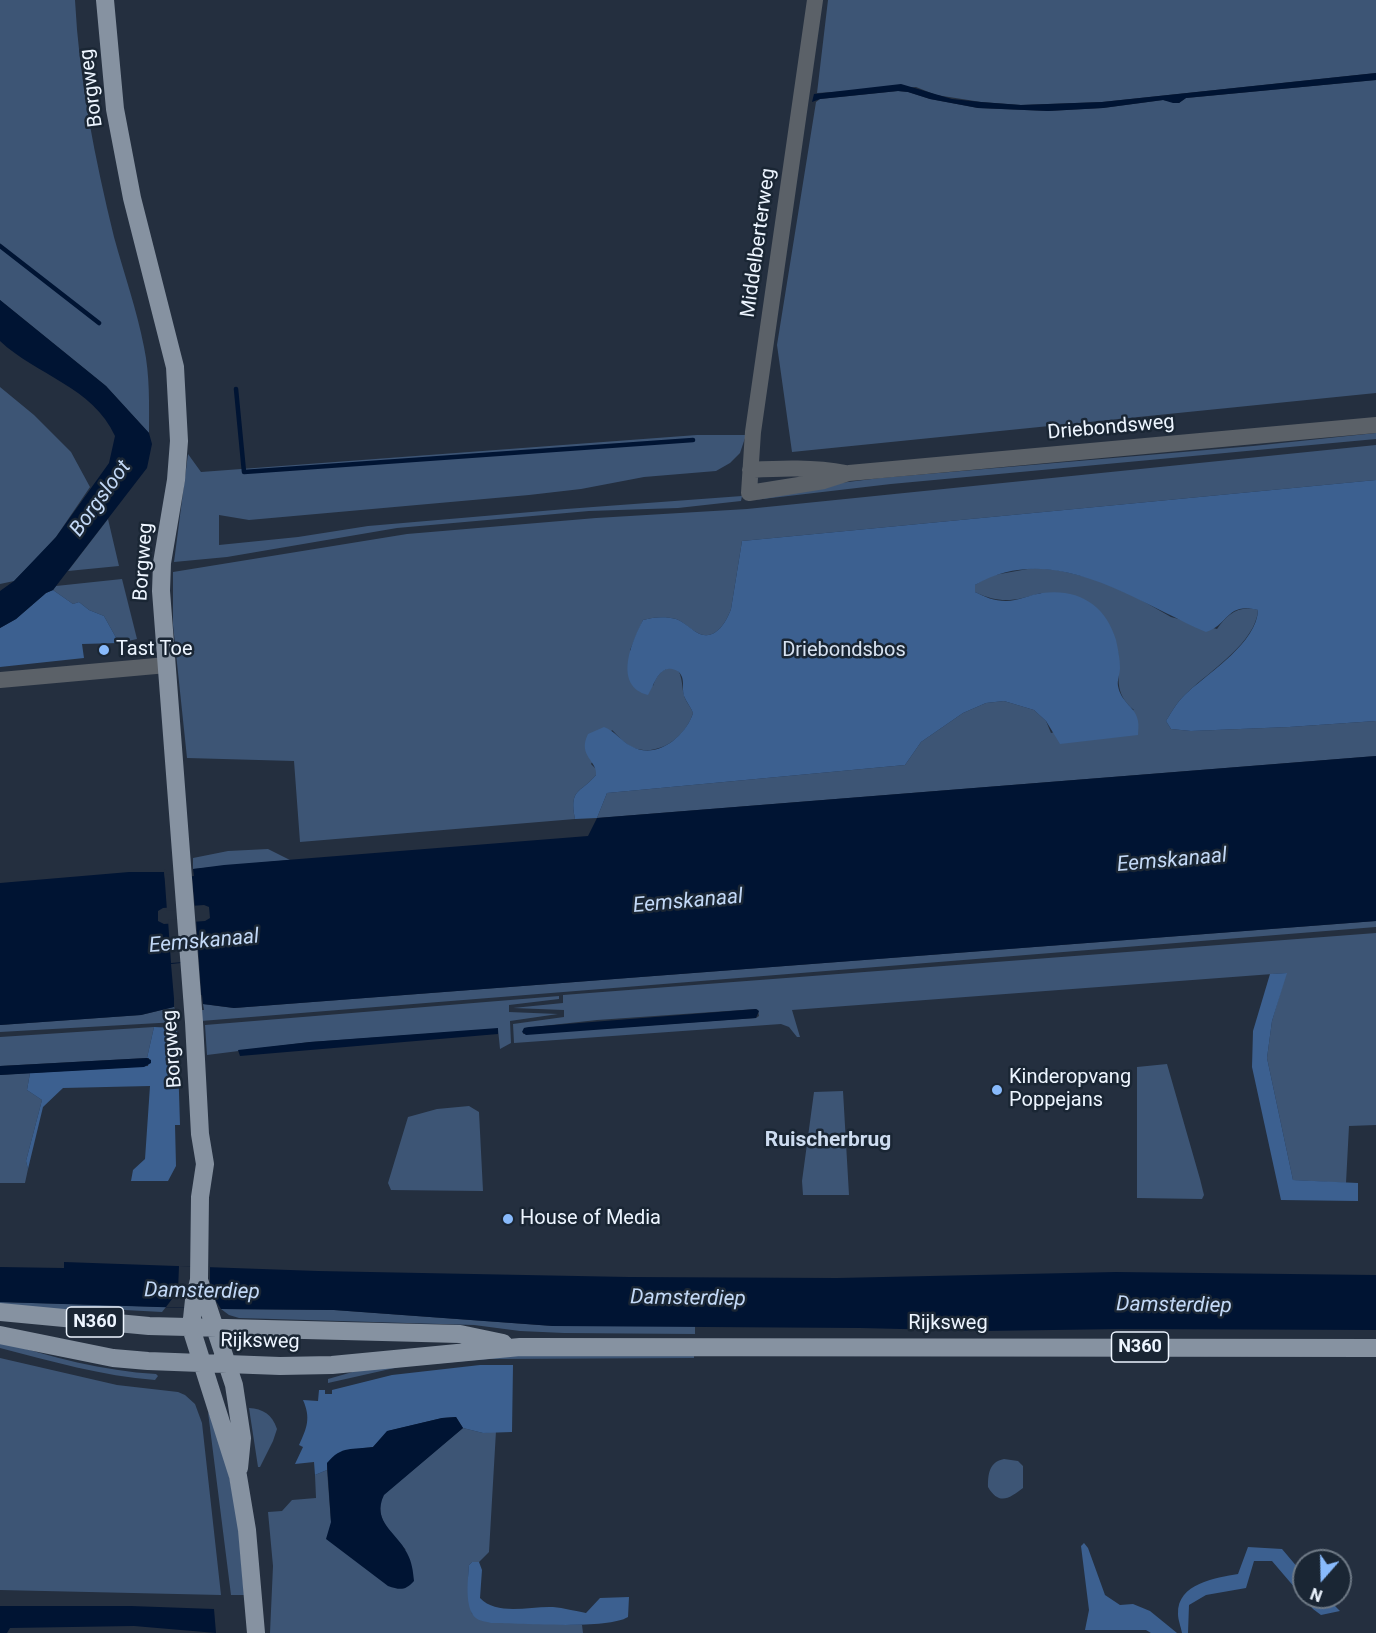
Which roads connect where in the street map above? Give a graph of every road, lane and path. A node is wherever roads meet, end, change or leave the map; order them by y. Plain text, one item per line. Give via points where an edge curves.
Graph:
1 (105, 0) edge
2 (815, 0) edge
3 (1376, 425) edge
4 (750, 470) junction
5 (849, 473) junction
6 (749, 493) joint
7 (167, 665) junction
8 (0, 680) edge
9 (200, 1308) junction
10 (0, 1312) edge
11 (191, 1328) junction
12 (214, 1329) junction
13 (0, 1335) edge
14 (520, 1347) junction
15 (1376, 1348) edge
16 (202, 1364) junction
17 (227, 1365) junction
18 (238, 1476) junction
19 (256, 1633) edge

1 - 7 main road, Borgweg via 115,109 130,187 175,367 178,451 162,572
2 - 4 street, Middelberterweg
3 - 5 street, Driebondsweg
4 - 5 street, Driebondsweg via 812,468
4 - 6 street, Middelberterweg
5 - 6 street, Driebondsweg
7 - 8 street
7 - 9 main road, Borgweg via 205,1168 200,1197
9 - 11 main road, Borgweg
9 - 12 main road
10 - 11 main road, Rijksweg / N360
11 - 12 main road, Rijksweg / N360
11 - 16 main road
12 - 14 main road, Rijksweg / N360 via 460,1334
12 - 17 main road
13 - 16 main road, Rijksweg / N360 via 113,1358
14 - 15 main road, Rijksweg / N360
14 - 17 main road, Rijksweg / N360 via 332,1365
16 - 17 main road, Rijksweg / N360
16 - 18 main road
17 - 18 main road via 242,1438
18 - 19 main road

